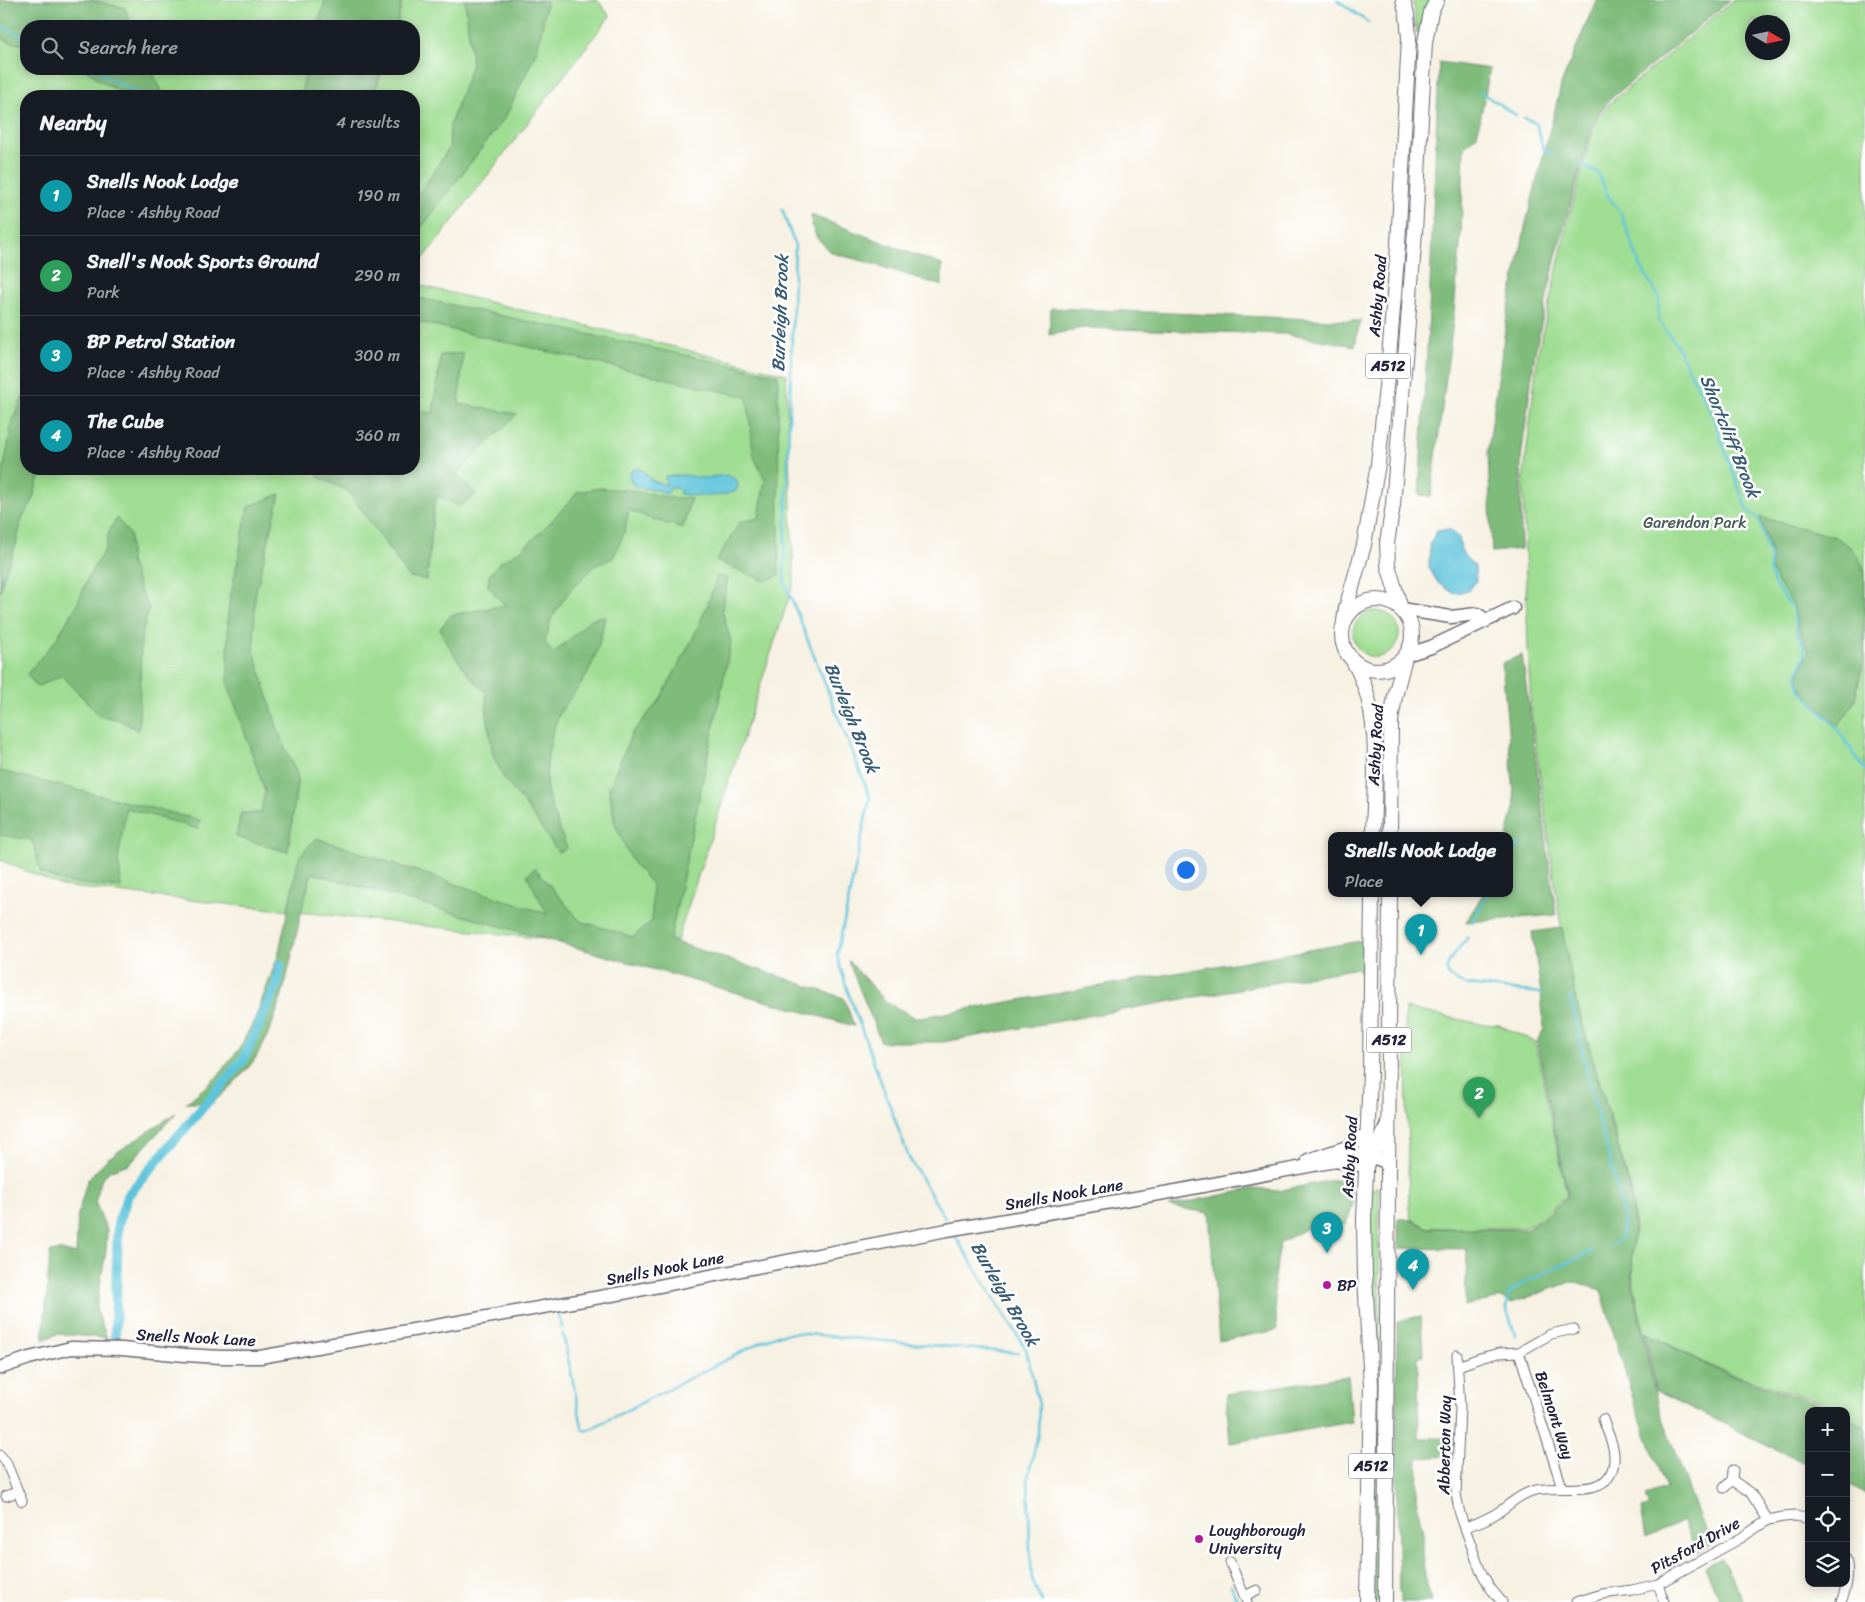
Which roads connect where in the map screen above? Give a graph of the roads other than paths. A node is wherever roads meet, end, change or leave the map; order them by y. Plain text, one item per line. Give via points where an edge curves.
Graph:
1 (1403, 0) edge
2 (1437, 0) edge
3 (1513, 608) dead end
4 (1401, 609) junction
5 (1486, 620) junction
6 (1344, 621) junction
7 (1405, 656) junction
8 (1354, 663) junction
9 (1373, 832) edge
10 (1390, 832) edge
11 (1372, 897) edge
12 (1390, 897) edge
13 (1388, 1121) junction
14 (1368, 1132) junction
15 (1369, 1159) junction
16 (1388, 1164) junction
17 (1296, 1167) junction
18 (1568, 1333) dead end
19 (1519, 1352) junction
20 (1457, 1355) dead end
21 (1458, 1366) junction
22 (0, 1368) edge
23 (1603, 1419) dead end
24 (0, 1455) edge
25 (1733, 1470) dead end
26 (1732, 1480) junction
27 (1562, 1487) junction
28 (1724, 1488) dead end
29 (17, 1492) junction
30 (6, 1496) dead end
31 (22, 1502) dead end
32 (1805, 1518) edge
33 (1768, 1520) junction
34 (1465, 1527) junction
35 (1230, 1562) dead end
36 (1658, 1584) junction
37 (1847, 1587) edge
38 (1257, 1590) dead end
39 (1246, 1599) edge
40 (1367, 1602) edge
41 (1385, 1602) edge
42 (1502, 1602) edge
43 (1576, 1602) edge
44 (1664, 1602) edge
45 (1841, 1602) edge

1 - 6 main road, Ashby Road / A512 via 1408,47 1389,358 1370,516
2 - 4 main road, Ashby Road / A512 via 1424,42 1407,334 1387,543 1388,565
3 - 5 street
4 - 5 street via 1451,617 1476,614
4 - 6 main road via 1384,600 1365,602 1349,613
4 - 7 main road via 1412,634
5 - 7 street
6 - 8 main road via 1342,642
7 - 8 main road via 1394,666 1381,670 1367,669
7 - 10 main road, Ashby Road via 1391,721
8 - 9 main road, Ashby Road via 1364,685 1372,723
11 - 14 main road, Ashby Road / A512
12 - 13 main road, A512
13 - 15 street
13 - 16 main road, A512
14 - 15 main road, Ashby Road / A512
14 - 17 street via 1354,1144 1311,1158
15 - 16 street, Snells Nook Lane
15 - 17 street, Snells Nook Lane via 1335,1160
15 - 40 main road, Ashby Road / A512 via 1364,1187 1364,1267 1371,1386
16 - 41 main road, A512
17 - 22 street, Snells Nook Lane via 260,1357 185,1356 122,1349 71,1348
18 - 19 street via 1551,1334
19 - 21 street via 1499,1353
19 - 27 street, Belmont Way
20 - 21 street, Abberton Way
21 - 34 street, Abberton Way via 1460,1408 1456,1494
23 - 27 street via 1602,1430 1614,1453 1610,1474 1594,1488
24 - 29 street via 6,1462
25 - 26 street
26 - 28 street
26 - 33 street via 1750,1492
27 - 34 street via 1524,1493 1499,1512
29 - 30 street
29 - 31 street
32 - 33 street, Pitsford Drive via 1796,1516
33 - 36 street, Pitsford Drive
34 - 42 street, Abberton Way via 1480,1570
35 - 39 street
36 - 43 street, Pitsford Drive
36 - 44 street
37 - 45 street
38 - 39 street

